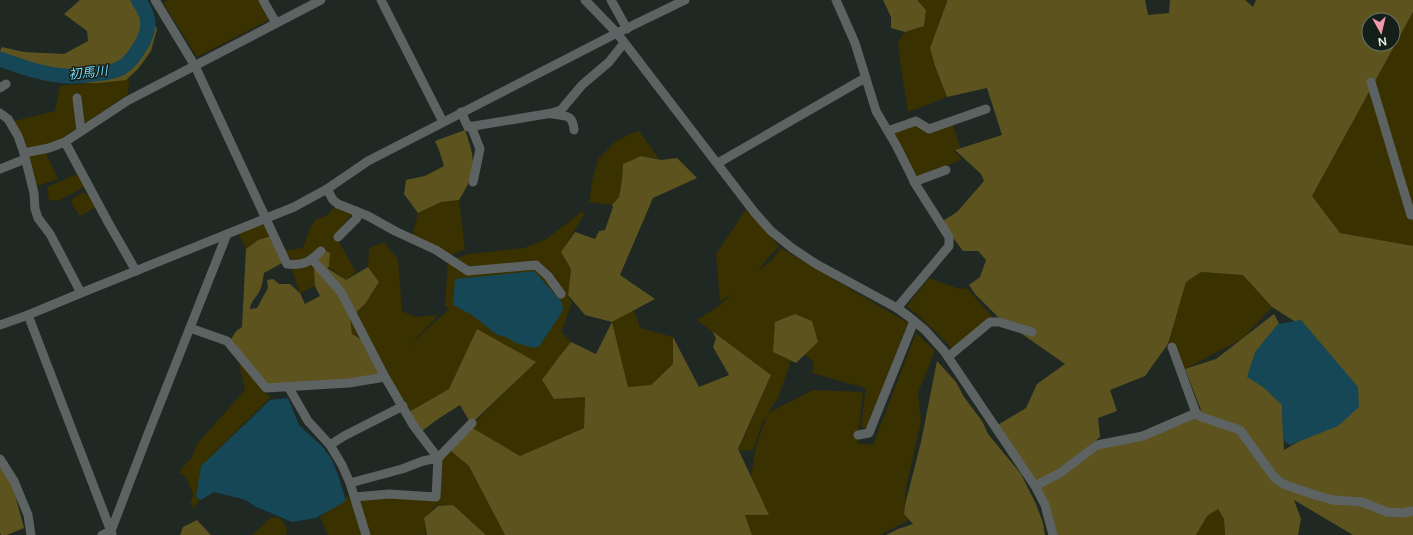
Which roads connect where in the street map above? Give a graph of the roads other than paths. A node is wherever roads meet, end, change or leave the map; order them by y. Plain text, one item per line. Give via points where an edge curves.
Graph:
1 (263, 0) edge
2 (321, 0) edge
3 (381, 0) edge
4 (585, 0) edge
5 (611, 0) edge
6 (685, 0) edge
7 (836, 0) edge
8 (159, 1) edge
9 (276, 23) junction
10 (627, 29) junction
11 (617, 33) junction
12 (624, 42) junction
13 (195, 66) junction
14 (865, 78) junction
15 (1371, 82) dead end
16 (77, 98) dead end
17 (986, 109) dead end
18 (461, 112) junction
19 (0, 113) edge
20 (552, 114) junction
21 (443, 122) junction
22 (471, 126) junction
23 (574, 130) dead end
24 (81, 131) junction
25 (888, 131) junction
26 (65, 142) junction
27 (25, 156) junction
28 (718, 163) junction
29 (0, 170) edge
30 (946, 170) dead end
31 (473, 182) dead end
32 (914, 182) junction
33 (327, 189) junction
34 (356, 211) junction
35 (1413, 214) edge
36 (266, 218) junction
37 (227, 234) junction
38 (338, 237) dead end
39 (321, 251) dead end
40 (312, 258) junction
41 (136, 271) junction
42 (81, 292) junction
43 (561, 294) dead end
44 (897, 308) junction
45 (28, 315) junction
46 (914, 321) junction
47 (0, 325) edge
48 (190, 328) junction
49 (1032, 332) dead end
50 (1172, 347) dead end
51 (948, 357) junction
52 (384, 377) junction
53 (288, 388) junction
54 (403, 406) junction
55 (1196, 413) junction
56 (472, 423) dead end
57 (858, 435) dead end
58 (330, 445) junction
59 (438, 458) junction
60 (0, 459) edge
61 (350, 483) junction
62 (1035, 486) junction
63 (354, 497) junction
64 (1413, 511) edge
65 (111, 533) edge
66 (31, 535) edge
67 (102, 535) edge
68 (366, 535) edge
69 (1053, 535) edge

1 - 9 street
2 - 9 street
3 - 21 street
4 - 11 street
5 - 10 street
6 - 10 street
7 - 14 street via 855,43
8 - 13 street
9 - 13 street
10 - 11 street
11 - 12 street
11 - 18 street
12 - 20 street via 609,62 582,85 561,110
12 - 28 street
13 - 24 street via 127,101
13 - 36 street
14 - 25 street via 876,111
14 - 28 street
15 - 35 street via 1410,215
16 - 24 street
17 - 25 street via 929,129 916,121
18 - 21 street
18 - 22 street via 468,127
19 - 27 street via 8,119 18,136
20 - 22 street
20 - 23 street via 569,117 573,121
21 - 33 street via 368,160
22 - 31 street via 480,149
24 - 26 street
25 - 32 street
26 - 27 street
26 - 41 street
27 - 29 street
27 - 42 street via 38,218 50,234
28 - 44 street via 755,213 792,248
30 - 32 street
32 - 44 street via 950,237 949,246
33 - 34 street via 333,200
33 - 36 street via 294,207
34 - 38 street via 356,218
34 - 43 street via 436,250 468,271 536,265
36 - 37 street
36 - 40 street via 287,264 298,265 309,262
37 - 41 street
37 - 48 street
39 - 40 street
40 - 52 street via 341,292
41 - 42 street
42 - 45 street
44 - 46 street
45 - 47 street
45 - 65 street
46 - 51 street
46 - 57 street via 869,433
48 - 53 street via 227,341 266,388
48 - 65 street
49 - 51 street via 999,322 990,322
50 - 55 street
51 - 62 street
52 - 53 street
52 - 54 street
53 - 58 street via 308,421
54 - 58 street
54 - 59 street via 413,425
55 - 62 street via 1143,436 1097,445 1060,474
55 - 64 street via 1240,430 1274,477 1283,484 1333,500 1362,502 1387,512
56 - 59 street
58 - 61 street
59 - 61 street
59 - 63 street via 436,498 388,494
60 - 66 street via 14,481 28,515
61 - 63 street
62 - 69 street via 1045,505
63 - 68 street
65 - 67 street

